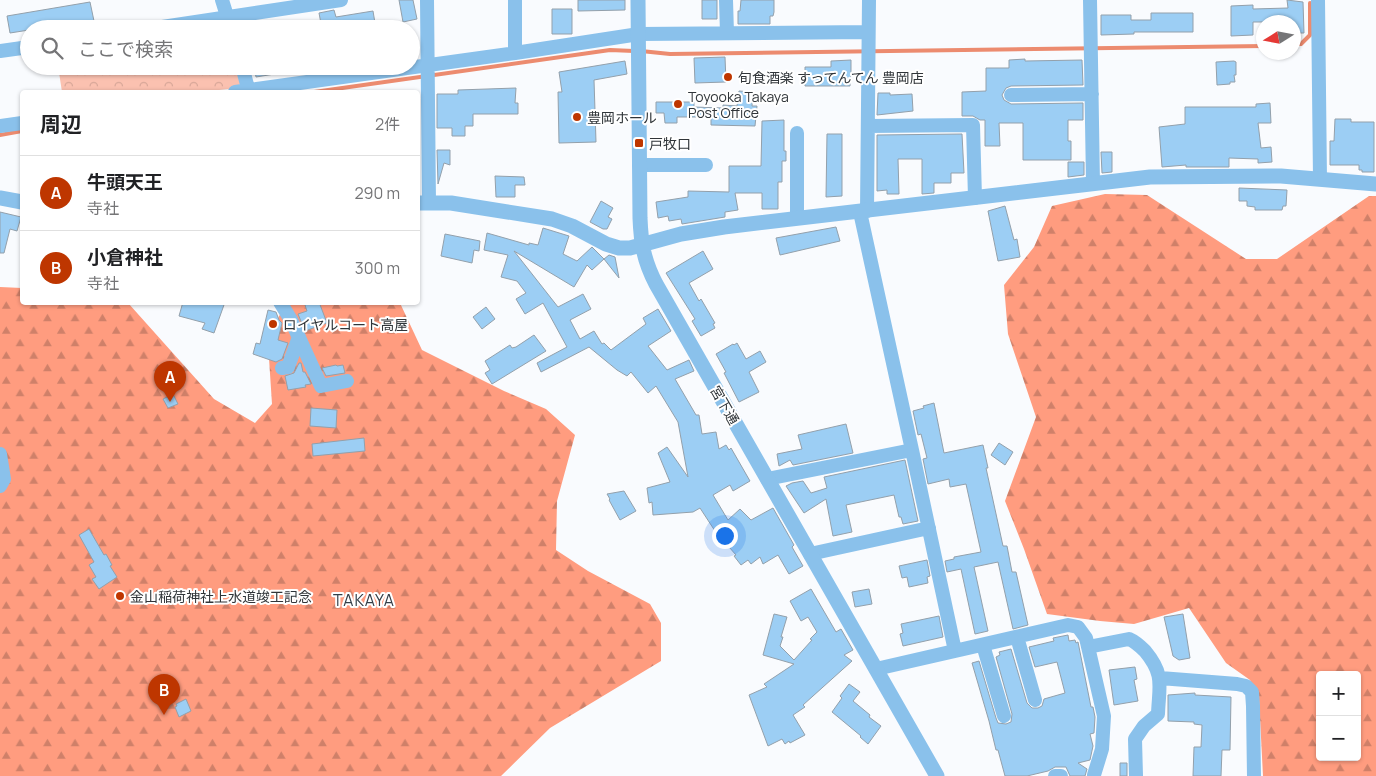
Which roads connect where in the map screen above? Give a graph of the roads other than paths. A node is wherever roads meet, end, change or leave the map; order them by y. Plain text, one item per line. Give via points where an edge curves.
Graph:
1 (222, 0) edge
2 (341, 0) edge
3 (427, 0) edge
4 (515, 0) edge
5 (638, 0) edge
6 (726, 0) edge
7 (869, 0) edge
8 (1090, 0) edge
9 (1318, 0) edge
10 (228, 20) edge
11 (244, 20) edge
12 (727, 33) junction
13 (868, 37) junction
14 (639, 38) junction
15 (20, 48) edge
16 (0, 51) edge
17 (515, 53) junction
18 (427, 67) junction
19 (420, 68) edge
20 (243, 75) edge
21 (368, 75) edge
22 (244, 90) edge
23 (259, 90) edge
24 (1092, 94) junction
25 (1011, 95) dead end
26 (20, 123) edge
27 (0, 126) edge
28 (868, 126) junction
29 (797, 133) dead end
30 (639, 165) junction
31 (706, 165) dead end
32 (1320, 179) junction
33 (1093, 183) junction
34 (1376, 184) edge
35 (0, 198) edge
36 (974, 198) junction
37 (20, 202) edge
38 (423, 203) edge
39 (864, 211) junction
40 (797, 218) junction
41 (641, 244) junction
42 (282, 305) edge
43 (298, 337) junction
44 (282, 368) dead end
45 (347, 381) dead end
46 (912, 450) junction
47 (0, 454) edge
48 (768, 479) junction
49 (0, 486) edge
50 (929, 528) junction
51 (810, 554) junction
52 (1017, 637) junction
53 (983, 644) junction
54 (1088, 647) junction
55 (955, 651) junction
56 (876, 669) junction
57 (1160, 678) junction
58 (1035, 700) dead end
59 (1004, 716) dead end
60 (1094, 775) edge
61 (937, 776) edge
62 (1055, 776) edge
63 (1060, 776) edge
64 (1136, 776) edge
65 (1254, 776) edge

1 - 10 street
2 - 11 street
3 - 18 street
4 - 17 street
5 - 14 street, 宮下通
6 - 12 street
7 - 13 street
8 - 24 street
9 - 32 street
12 - 13 street
12 - 14 street
13 - 28 street
14 - 17 street
14 - 30 street, 宮下通
15 - 16 street
17 - 18 street
18 - 19 street
18 - 38 street
20 - 22 street
21 - 23 street
24 - 25 street
24 - 33 street
26 - 27 street
28 - 36 street via 973,125
28 - 39 street
29 - 40 street
30 - 31 street
30 - 41 street, 宮下通
32 - 33 street via 1258,175 1169,176
32 - 34 street
33 - 36 street
35 - 37 street
36 - 39 street
38 - 41 street via 451,203 542,216 572,226 613,247 624,249
39 - 40 street
39 - 46 street
40 - 41 street via 700,231
41 - 48 street, 宮下通 via 656,284
42 - 43 street
43 - 44 street via 288,367
43 - 45 street via 321,386
46 - 48 street
46 - 50 street
47 - 49 street via 4,479
48 - 51 street, 宮下通
50 - 51 street
50 - 55 street
51 - 56 street, 宮下通
52 - 53 street
52 - 54 street via 1068,625 1078,627
52 - 58 street
53 - 55 street
53 - 59 street
54 - 57 street via 1129,639 1135,641 1156,666
54 - 60 street via 1104,716 1102,749
55 - 56 street
56 - 61 street, 宮下通
57 - 64 street via 1158,714 1135,739
57 - 65 street via 1237,684 1252,692
62 - 63 street

